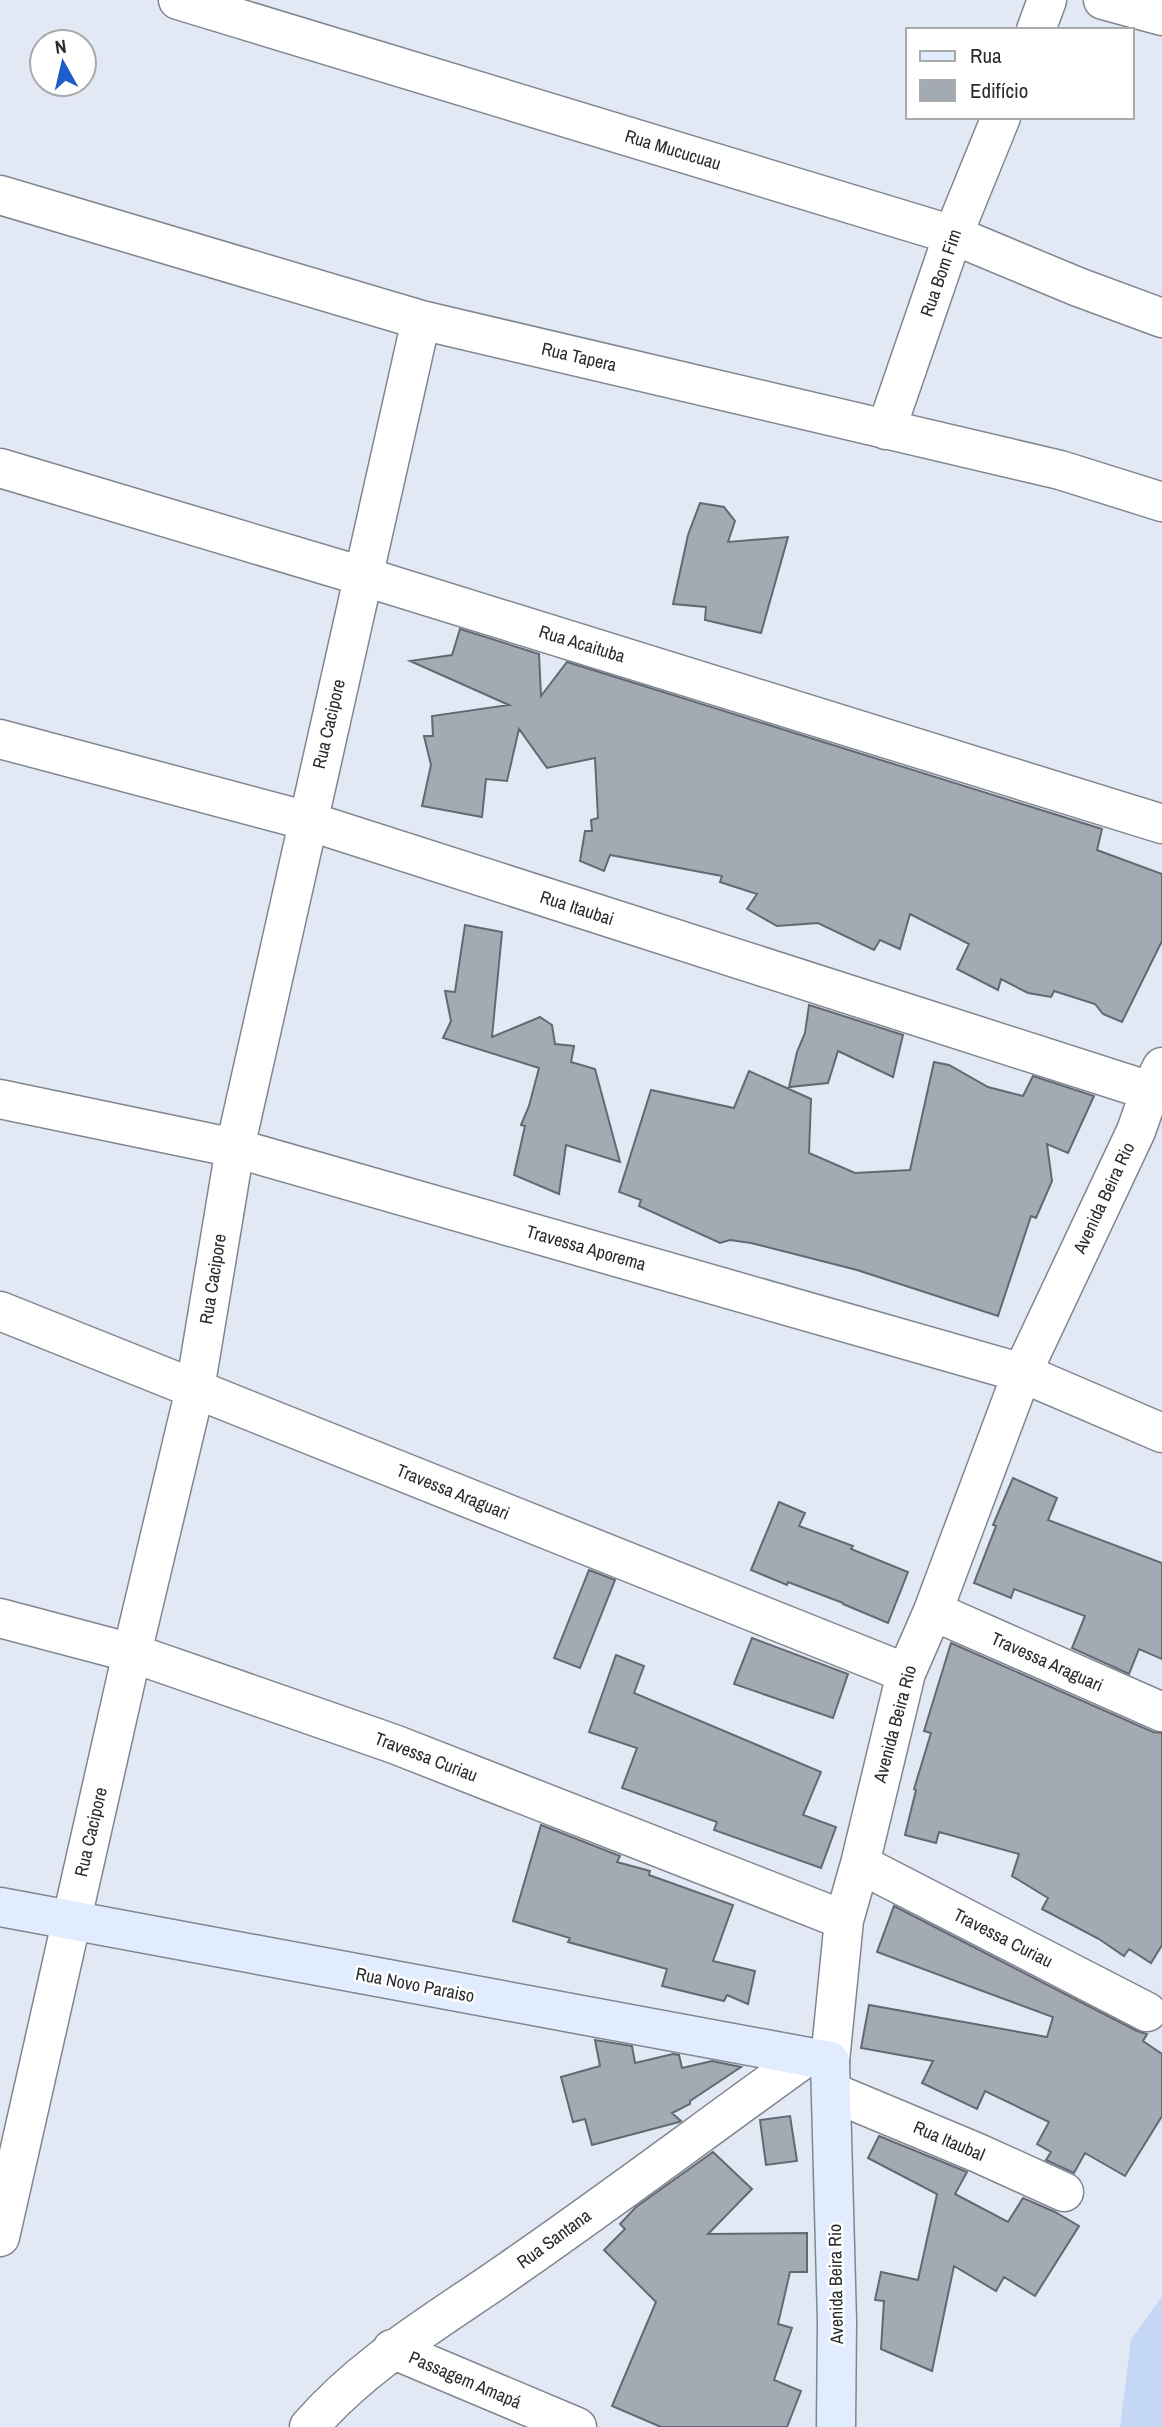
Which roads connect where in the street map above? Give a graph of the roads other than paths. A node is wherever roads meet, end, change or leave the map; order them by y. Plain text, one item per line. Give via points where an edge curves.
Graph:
1 (178, 0) edge
2 (1047, 0) edge
3 (1103, 0) edge
4 (1162, 16) edge
5 (1036, 28) edge
6 (999, 119) edge
7 (0, 195) edge
8 (953, 235) junction
9 (1162, 318) edge
10 (421, 320) junction
11 (886, 430) junction
12 (0, 468) edge
13 (1162, 502) edge
14 (362, 576) junction
15 (0, 739) edge
16 (307, 821) junction
17 (1162, 824) edge
18 (1156, 1079) edge
19 (0, 1100) edge
20 (1149, 1136) edge
21 (235, 1147) junction
22 (0, 1311) edge
23 (1022, 1373) junction
24 (195, 1389) junction
25 (1162, 1433) edge
26 (933, 1612) junction
27 (0, 1618) edge
28 (132, 1653) junction
29 (906, 1673) junction
30 (1162, 1712) edge
31 (860, 1864) junction
32 (0, 1907) edge
33 (845, 1920) junction
34 (71, 1921) junction
35 (1147, 2011) dead end
36 (823, 2070) junction
37 (1064, 2192) dead end
38 (0, 2237) edge
39 (392, 2350) junction
40 (309, 2427) edge
41 (577, 2427) edge
42 (835, 2427) edge

1 - 8 street, Rua Mucucuau
2 - 5 street
3 - 4 street
6 - 8 street, Rua Bom Fim
7 - 10 street, Rua Tapera
8 - 9 street, Rua Mucucuau
8 - 11 street, Rua Bom Fim
10 - 11 street, Rua Tapera
10 - 14 street, Rua Cacipore
11 - 13 street, Rua Tapera via 1060,470
12 - 14 street, Rua Acaituba
14 - 16 street, Rua Cacipore
14 - 17 street, Rua Acaituba
15 - 16 street, Rua Itaubai
16 - 18 street, Rua Itaubai
16 - 21 street, Rua Cacipore
18 - 20 street, Avenida Beira Rio
19 - 21 street, Travessa Aporema
20 - 23 street, Avenida Beira Rio
21 - 23 street, Travessa Aporema
21 - 24 street, Rua Cacipore
22 - 24 street, Travessa Araguari
23 - 25 street, Travessa Aporema
23 - 26 street, Avenida Beira Rio
24 - 28 street, Rua Cacipore
24 - 29 street, Travessa Araguari
26 - 29 street, Avenida Beira Rio
26 - 30 street, Travessa Araguari
27 - 28 street, Travessa Curiau
28 - 33 street, Travessa Curiau via 394,1744
28 - 34 street, Rua Cacipore
29 - 31 street, Avenida Beira Rio
31 - 33 street, Avenida Beira Rio
31 - 35 street, Travessa Curiau
32 - 34 street, Rua Novo Paraiso
33 - 36 street, Avenida Beira Rio
34 - 36 street, Rua Novo Paraiso
34 - 38 street, Rua Cacipore
36 - 37 street, Rua Itaubal via 978,2153
36 - 39 street, Rua Santana
36 - 42 street, Avenida Beira Rio via 837,2321
39 - 40 street, Rua Santana
39 - 41 street, Passagem Amapá

